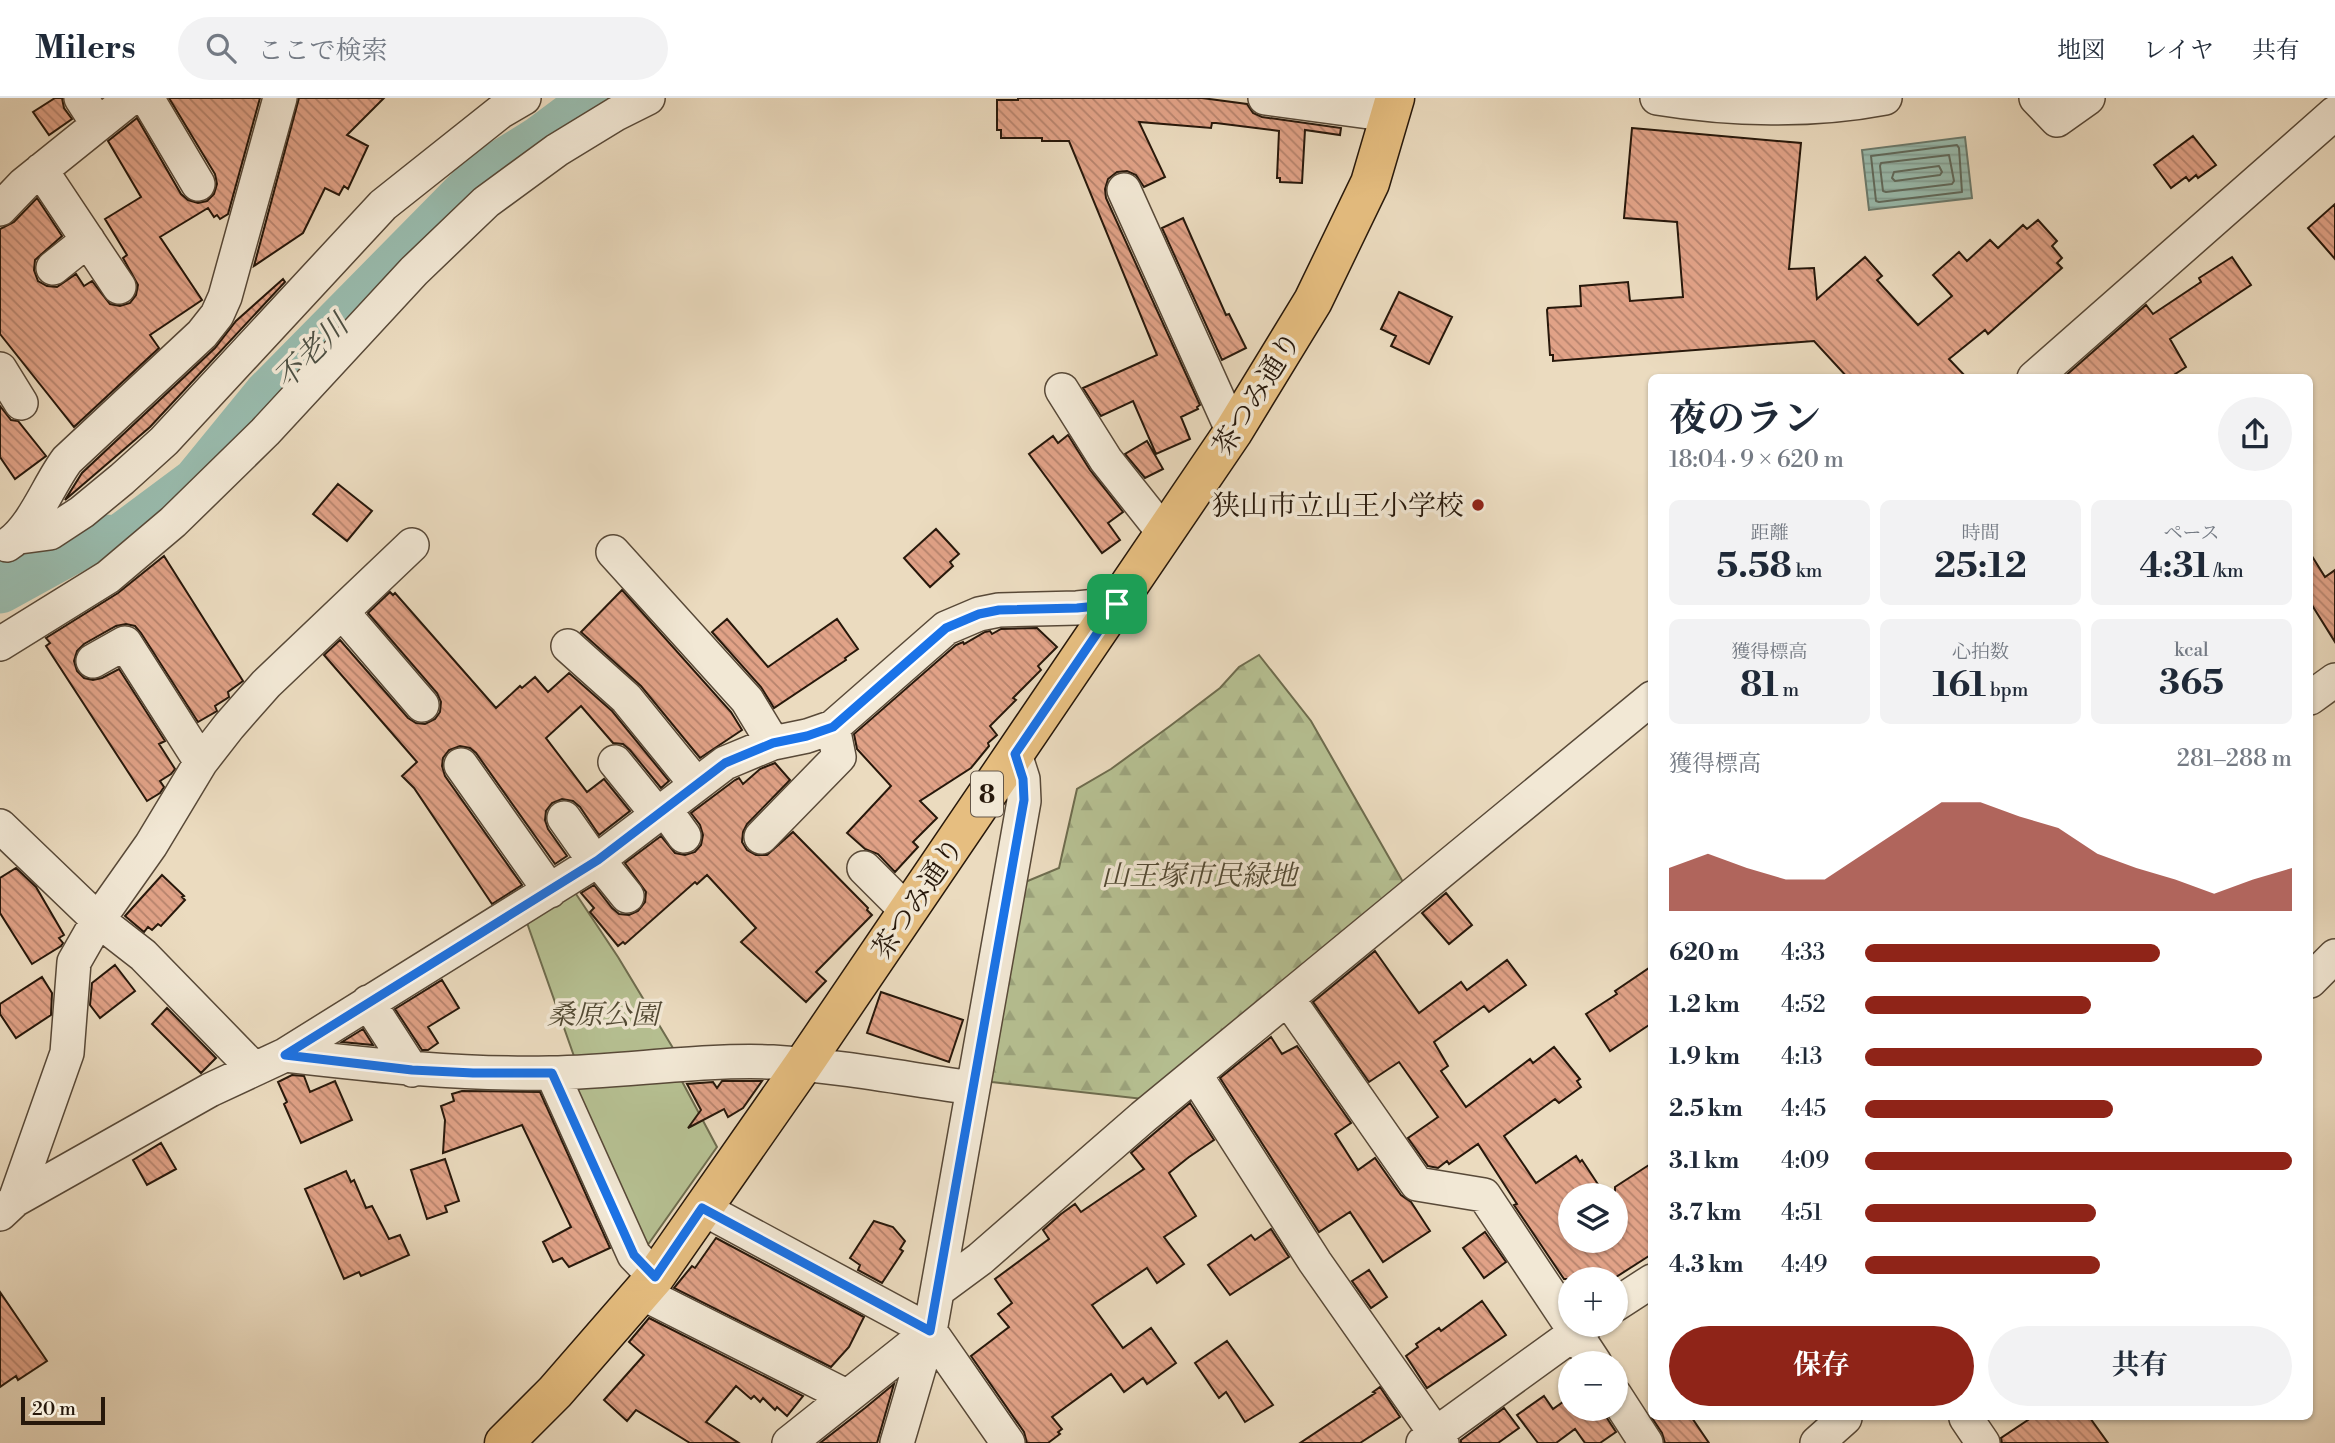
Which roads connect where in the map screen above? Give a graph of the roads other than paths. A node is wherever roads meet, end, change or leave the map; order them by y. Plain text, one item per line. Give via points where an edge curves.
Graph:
1 (131, 98) edge
2 (147, 98) edge
3 (280, 98) edge
4 (524, 98) edge
5 (648, 98) edge
6 (1265, 98) edge
7 (1657, 98) edge
8 (1885, 98) edge
9 (2036, 98) edge
10 (2088, 98) edge
11 (1393, 107) edge
12 (89, 111) edge
13 (2335, 113) edge
14 (41, 170) junction
15 (198, 184) dead end
16 (1124, 190) dead end
17 (0, 209) edge
18 (88, 240) junction
19 (53, 268) dead end
20 (119, 287) dead end
21 (0, 369) edge
22 (2049, 373) edge
23 (1062, 390) dead end
24 (21, 403) dead end
25 (1233, 432) junction
26 (1164, 533) junction
27 (10, 543) edge
28 (412, 545) dead end
29 (613, 552) dead end
30 (1117, 604) junction
31 (342, 612) junction
32 (0, 644) edge
33 (568, 646) dead end
34 (93, 661) dead end
35 (2335, 680) edge
36 (2313, 696) edge
37 (1648, 701) edge
38 (422, 705) dead end
39 (833, 727) junction
40 (773, 743) junction
41 (1015, 754) junction
42 (201, 762) junction
43 (615, 762) dead end
44 (460, 765) dead end
45 (696, 784) junction
46 (661, 811) junction
47 (564, 818) dead end
48 (0, 826) edge
49 (684, 836) dead end
50 (761, 837) dead end
51 (596, 861) junction
52 (864, 868) dead end
53 (550, 891) junction
54 (627, 896) dead end
55 (908, 912) junction
56 (98, 920) junction
57 (2335, 956) edge
58 (2313, 978) edge
59 (1288, 999) junction
60 (368, 1002) junction
61 (285, 1055) junction
62 (803, 1065) junction
63 (254, 1069) junction
64 (412, 1070) junction
65 (552, 1073) junction
66 (1196, 1076) junction
67 (973, 1087) junction
68 (7, 1207) edge
69 (702, 1208) junction
70 (1648, 1284) edge
71 (648, 1285) junction
72 (938, 1290) junction
73 (1628, 1297) edge
74 (1558, 1302) edge
75 (930, 1331) junction
76 (1561, 1337) edge
77 (846, 1396) junction
78 (1628, 1415) edge
79 (1843, 1420) edge
80 (1967, 1420) edge
81 (1434, 1440) edge
82 (504, 1443) edge
83 (789, 1443) edge
84 (897, 1443) edge
85 (1007, 1443) edge
86 (1646, 1443) edge
87 (1817, 1443) edge
88 (1983, 1443) edge

1 - 12 street
2 - 15 street
3 - 27 street via 217,315 67,460
4 - 27 street via 383,205 164,441 122,479 50,533
5 - 32 street via 557,150 486,202 173,522 108,577
6 - 11 street
7 - 8 street via 1811,106
9 - 10 street via 2057,120
11 - 25 main road, 茶つみ通り / 8 via 1370,183 1313,301
12 - 14 street
13 - 22 street
14 - 17 street
14 - 18 street
16 - 25 street
18 - 19 street
18 - 20 street
21 - 24 street
23 - 26 street via 1106,460
25 - 26 main road, 茶つみ通り / 8
26 - 30 main road, 茶つみ通り / 8
28 - 31 street
29 - 40 street via 747,700
30 - 39 street via 999,610 957,623
30 - 41 main road, 茶つみ通り / 8
31 - 38 street
31 - 42 street via 265,684
33 - 45 street via 626,698
34 - 42 street via 125,643
35 - 36 street
37 - 59 street
39 - 40 street
39 - 50 street via 839,757
40 - 45 street via 725,763
41 - 55 main road, 茶つみ通り / 8
41 - 67 street via 1024,800
42 - 56 street
43 - 46 street
44 - 53 street
45 - 46 street
46 - 49 street
46 - 51 street
47 - 51 street
48 - 56 street
51 - 53 street
51 - 54 street
52 - 55 street
53 - 60 street
55 - 62 main road, 茶つみ通り / 8
56 - 63 street via 144,955
56 - 68 street via 74,962 67,1053
57 - 58 street
59 - 66 street
59 - 74 street via 1417,1184 1484,1195
60 - 61 street
60 - 64 street
61 - 63 street
61 - 64 street
62 - 65 street via 770,1062
62 - 67 street
62 - 69 main road, 茶つみ通り / 8
63 - 68 street via 209,1090
64 - 65 street
65 - 71 street
66 - 72 street
66 - 81 street
67 - 72 street
69 - 71 main road, 茶つみ通り / 8
69 - 75 street
70 - 73 street
71 - 77 street
71 - 82 main road, 茶つみ通り / 8
72 - 75 street
75 - 77 street
75 - 84 street
75 - 85 street
76 - 81 street
77 - 83 street
78 - 86 street
79 - 87 street
80 - 88 street

